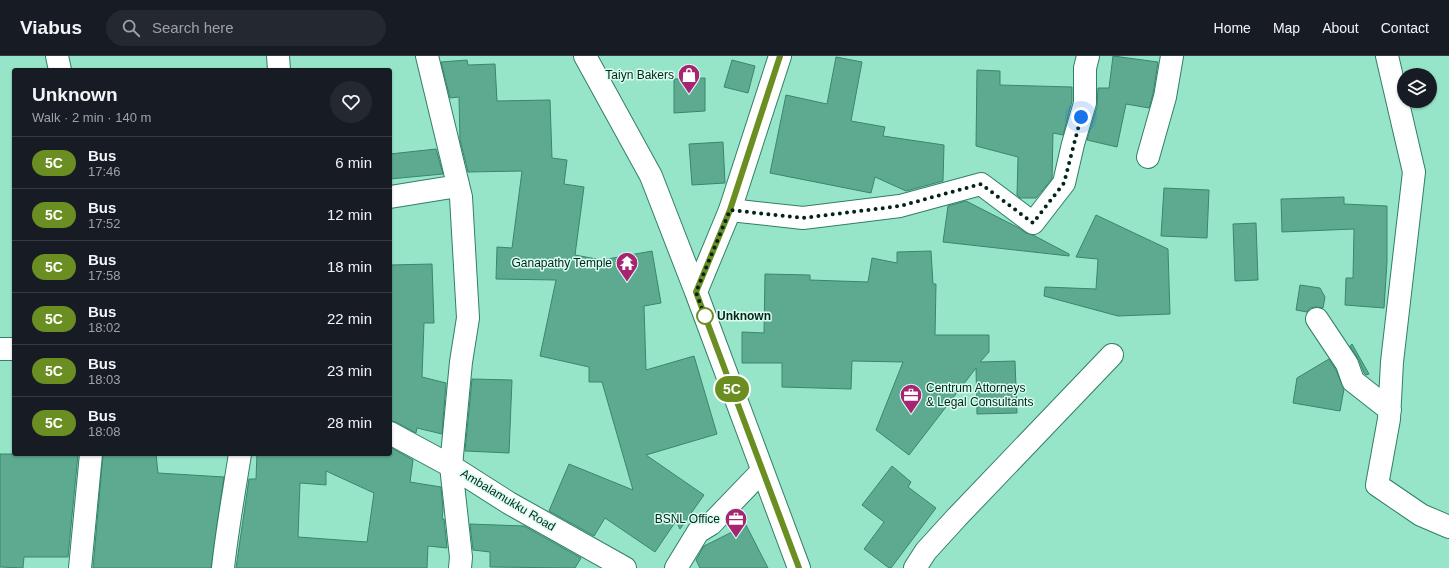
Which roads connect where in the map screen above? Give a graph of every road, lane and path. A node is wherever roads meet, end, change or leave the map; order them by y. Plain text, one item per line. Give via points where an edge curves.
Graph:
1 (57, 56) edge
2 (278, 56) edge
3 (427, 56) edge
4 (585, 56) edge
5 (780, 56) edge
6 (1088, 56) edge
7 (1172, 56) edge
8 (1387, 56) edge
9 (60, 68) edge
10 (279, 68) edge
11 (1148, 157) dead end
12 (458, 186) junction
13 (392, 196) edge
14 (730, 210) junction
15 (696, 292) junction
16 (1317, 319) dead end
17 (0, 349) edge
18 (12, 349) edge
19 (1112, 355) dead end
20 (1390, 410) junction
21 (392, 434) edge
22 (91, 456) edge
23 (240, 456) edge
24 (451, 466) junction
25 (762, 471) junction
26 (1449, 527) edge
27 (80, 568) edge
28 (223, 568) edge
29 (460, 568) edge
30 (625, 568) edge
31 (676, 568) edge
32 (799, 568) edge
33 (914, 568) edge

1 - 9 street
2 - 10 street
3 - 12 street
4 - 15 street via 651,176
5 - 14 street
6 - 14 street via 1085,68 1085,103 1064,183 1033,223 981,184 900,206 803,218
7 - 11 street via 1165,97
8 - 20 street via 1414,172 1394,344
12 - 13 street
12 - 24 street via 461,197 468,318
14 - 15 street
15 - 25 street
16 - 20 street via 1347,364 1353,381
17 - 18 street
19 - 33 street via 957,517
20 - 26 street via 1377,485 1420,515
21 - 24 street, Ambalamukku Road
22 - 27 street
23 - 28 street
24 - 29 street
24 - 30 street, Ambalamukku Road via 509,503
25 - 31 street via 711,524 698,532
25 - 32 street

